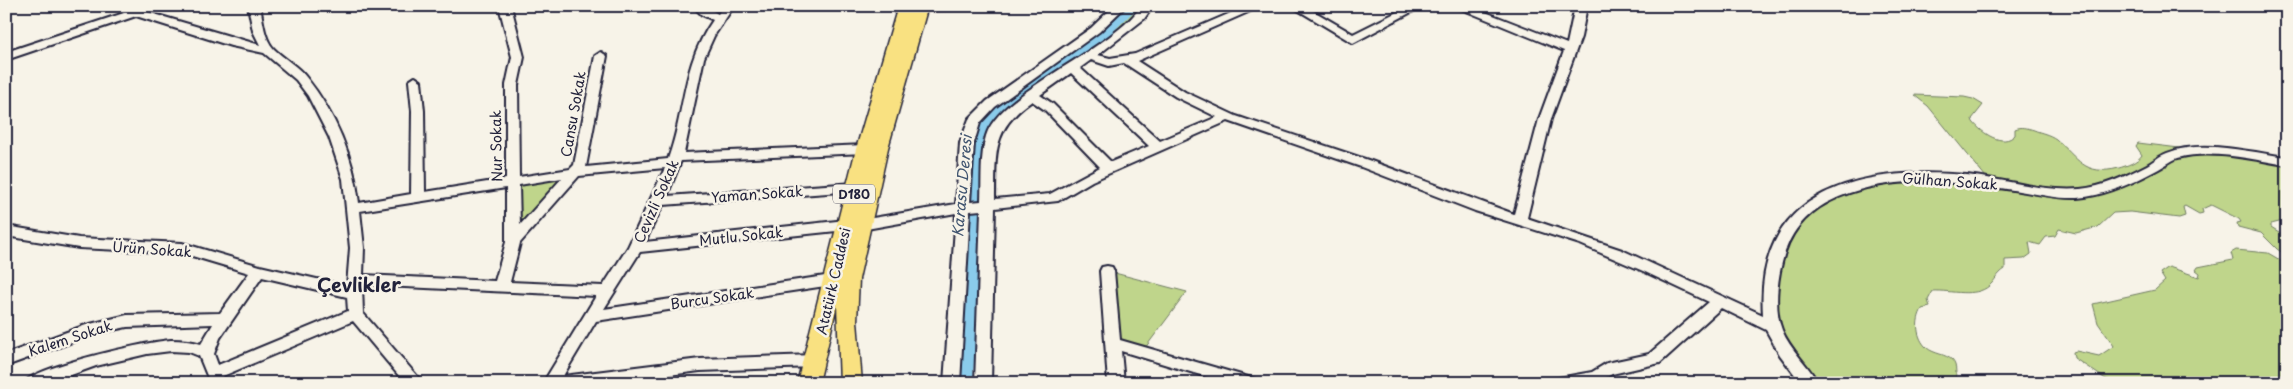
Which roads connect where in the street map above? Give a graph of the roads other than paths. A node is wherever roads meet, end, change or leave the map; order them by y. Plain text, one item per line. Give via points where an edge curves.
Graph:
1 (114, 6) edge
2 (254, 6) edge
3 (505, 6) edge
4 (698, 6) edge
5 (729, 6) edge
6 (906, 6) edge
7 (920, 6) edge
8 (1121, 6) edge
9 (1147, 6) edge
10 (1257, 6) edge
11 (1296, 6) edge
12 (1418, 6) edge
13 (1459, 6) edge
14 (1581, 6) edge
15 (135, 13) junction
16 (720, 18) junction
17 (1570, 49) junction
18 (268, 50) junction
19 (6, 56) edge
20 (601, 56) dead end
21 (1092, 56) junction
22 (1128, 60) junction
23 (1073, 68) junction
24 (415, 81) dead end
25 (1032, 95) junction
26 (1227, 117) junction
27 (1158, 147) junction
28 (865, 149) junction
29 (675, 160) junction
30 (2287, 161) edge
31 (1109, 168) junction
32 (575, 172) junction
33 (512, 184) junction
34 (855, 187) junction
35 (418, 198) junction
36 (658, 202) junction
37 (989, 205) junction
38 (963, 207) junction
39 (354, 208) junction
40 (1519, 220) junction
41 (853, 225) junction
42 (6, 231) edge
43 (513, 242) junction
44 (635, 248) junction
45 (259, 271) junction
46 (1107, 271) dead end
47 (832, 280) junction
48 (355, 286) junction
49 (501, 286) junction
50 (607, 291) junction
51 (1719, 300) junction
52 (356, 314) junction
53 (591, 316) junction
54 (225, 318) junction
55 (1773, 327) junction
56 (1112, 343) junction
57 (206, 353) junction
58 (6, 360) edge
59 (814, 361) junction
60 (1201, 376) edge
61 (216, 378) edge
62 (1598, 380) edge
63 (32, 383) edge
64 (415, 383) edge
65 (551, 383) edge
66 (557, 383) edge
67 (808, 383) edge
68 (851, 383) edge
69 (952, 383) edge
70 (983, 383) edge
71 (1116, 383) edge
72 (1249, 383) edge
73 (1559, 383) edge
74 (1810, 383) edge

1 - 15 street
2 - 18 street via 259,31
3 - 33 street, Nur Sokak via 518,57 512,85
4 - 16 street
5 - 16 street, Cevizli Sokak
6 - 28 highway, Atatürk Caddesi / D180
7 - 41 highway, Atatürk Caddesi / D180
8 - 38 street via 1094,30 1005,92 978,116 967,143
9 - 21 street via 1133,24
10 - 22 street
11 - 12 street via 1353,39
13 - 17 street
14 - 17 street
15 - 18 street
15 - 19 street
16 - 29 street, Cevizli Sokak via 698,58
17 - 40 street via 1545,119
18 - 39 street via 300,77 314,95 343,156
20 - 32 street, Cansu Sokak via 580,166
21 - 22 street via 1104,62
21 - 23 street
22 - 26 street via 1176,93
23 - 25 street
23 - 27 street
24 - 35 street
25 - 31 street via 1049,107
25 - 37 street via 1000,122 993,134
26 - 27 street, Mutlu Sokak
26 - 40 street
27 - 31 street, Mutlu Sokak
28 - 29 street
28 - 34 highway, Atatürk Caddesi / D180
29 - 32 street
29 - 36 street, Cevizli Sokak
30 - 55 street, Gülhan Sokak via 2182,153 2113,185 2080,193 1940,179 1889,178 1866,182 1807,208 1788,228 1772,280
31 - 37 street, Mutlu Sokak via 1053,198
32 - 33 street
32 - 43 street, Cansu Sokak
33 - 35 street
33 - 43 street, Nur Sokak
34 - 36 street, Yaman Sokak
34 - 41 highway, Atatürk Caddesi / D180
35 - 39 street
36 - 44 street, Cevizli Sokak
37 - 38 street, Mutlu Sokak
37 - 70 street
38 - 41 street, Mutlu Sokak
38 - 69 street
39 - 48 street
40 - 51 street via 1555,229
41 - 44 street, Mutlu Sokak
41 - 47 highway, Atatürk Caddesi / D180
41 - 68 highway, Atatürk Caddesi / D180 via 847,339
42 - 45 street, Ürün Sokak via 79,243 182,248
43 - 49 street, Nur Sokak
44 - 50 street, Cevizli Sokak
45 - 48 street, Ürün Sokak
45 - 54 street
46 - 56 street
47 - 53 street, Burcu Sokak
47 - 59 highway, Atatürk Caddesi / D180
48 - 49 street, Ürün Sokak
48 - 52 street
49 - 50 street, Ürün Sokak
50 - 53 street, Cevizli Sokak
51 - 55 street
51 - 62 street via 1658,357 1607,369
52 - 61 street
52 - 64 street
53 - 65 street, Cevizli Sokak
54 - 57 street
54 - 58 street, Kalem Sokak via 127,321 75,335
55 - 74 street, Gülhan Sokak
56 - 60 street
56 - 71 street
57 - 61 street
57 - 63 street via 189,345 155,348 95,360
59 - 66 street via 700,365
59 - 67 highway, Atatürk Caddesi / D180
60 - 72 street
62 - 73 street

